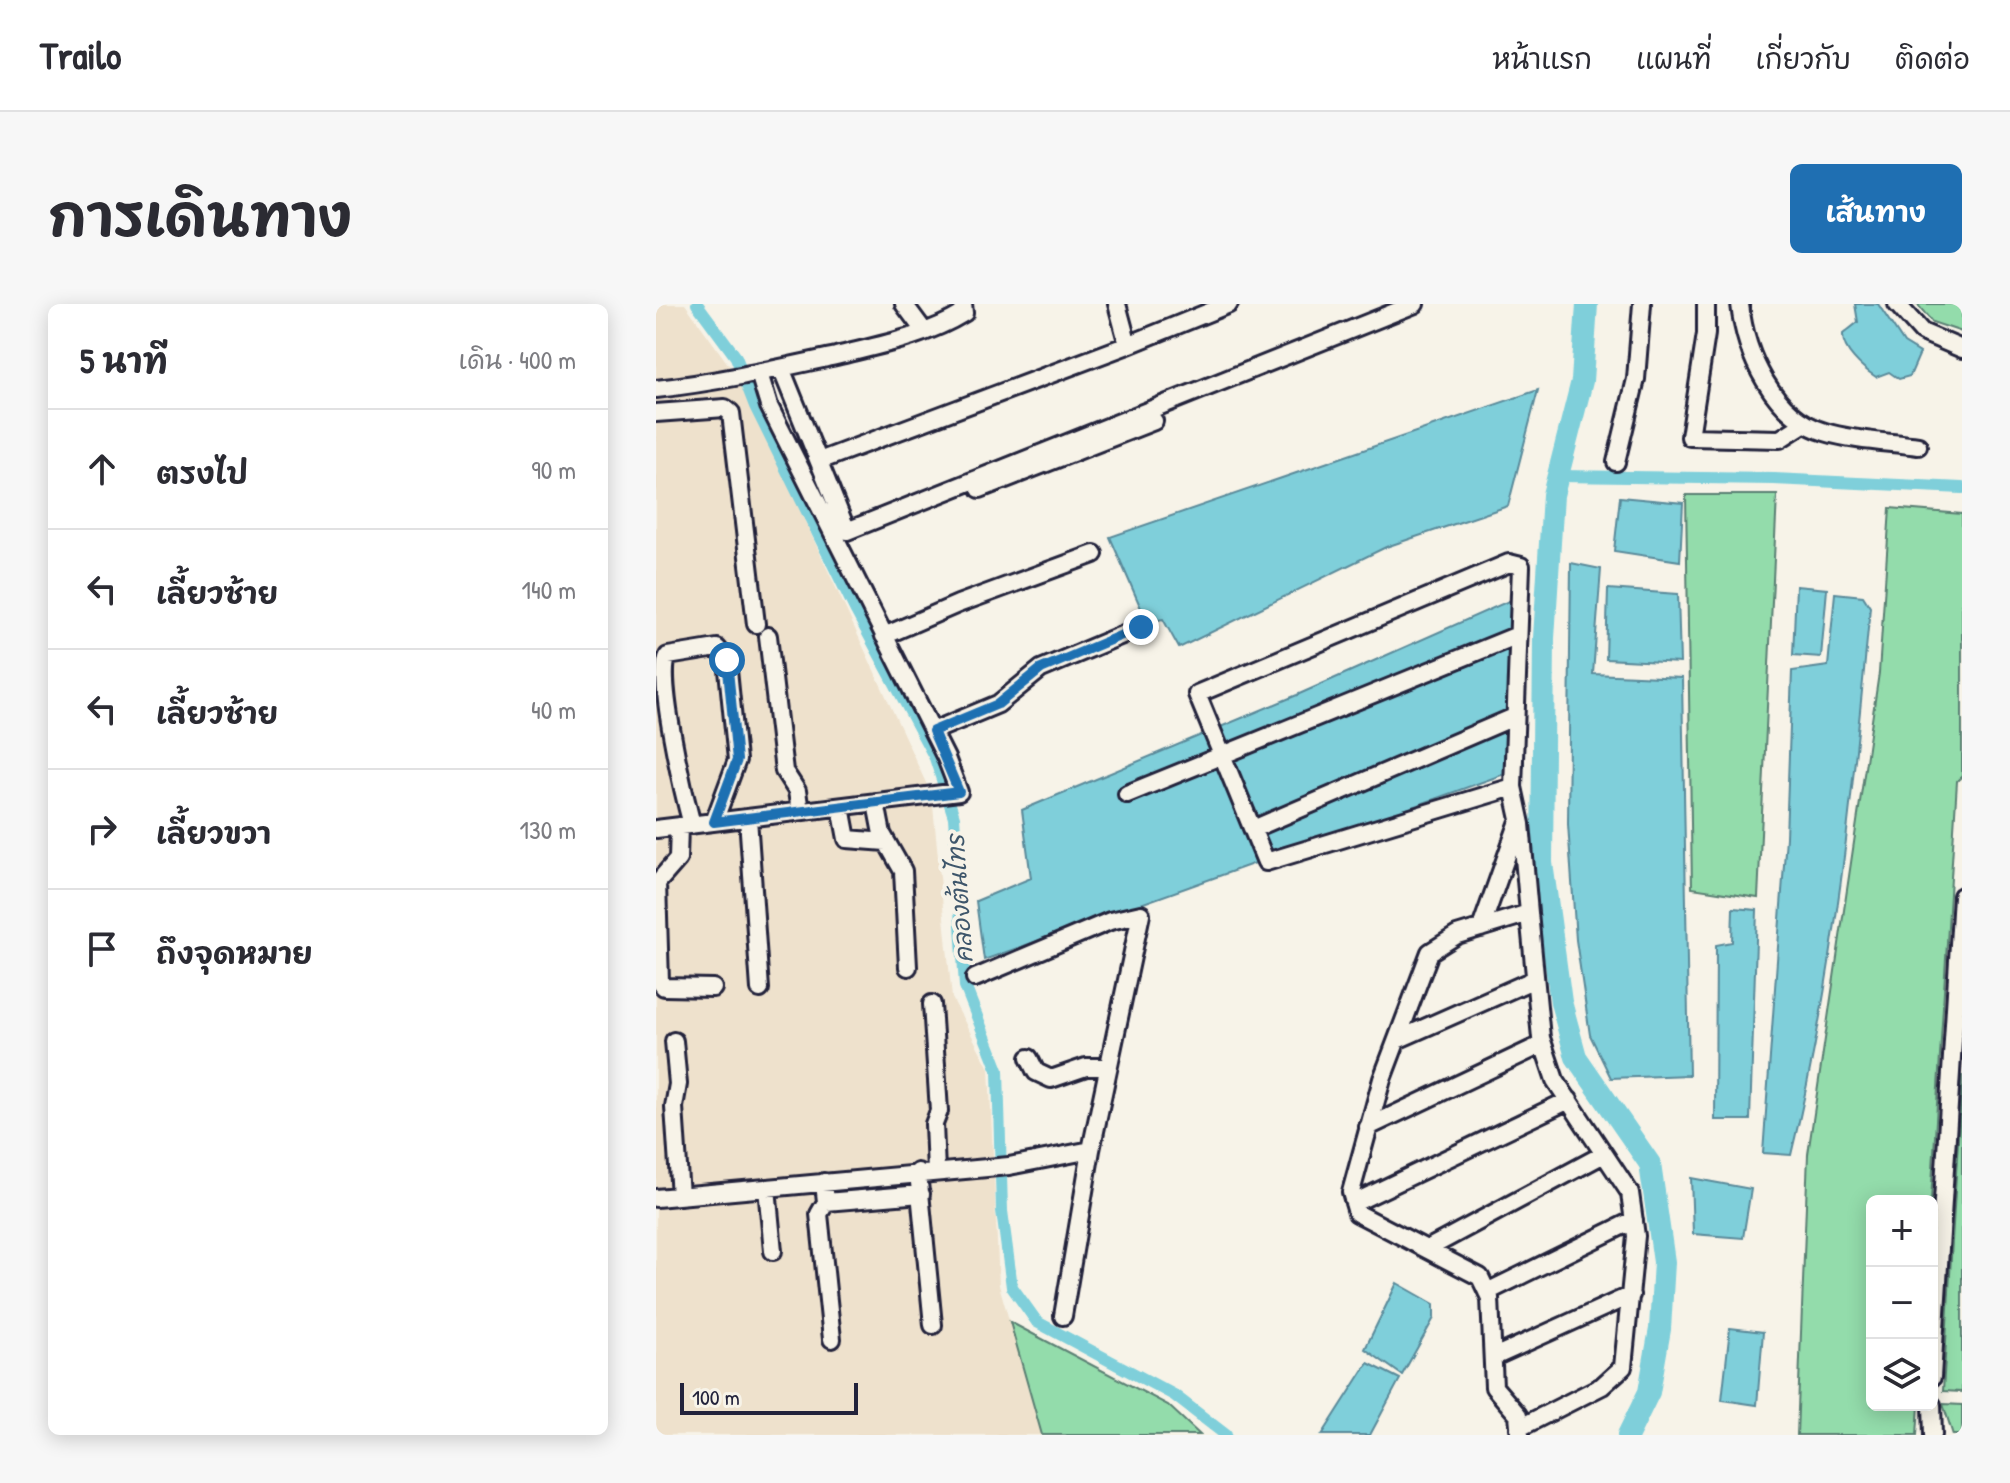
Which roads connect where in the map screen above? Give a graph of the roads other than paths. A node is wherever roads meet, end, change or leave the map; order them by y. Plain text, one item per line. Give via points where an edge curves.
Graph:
1 (904, 304) edge
2 (963, 304) edge
3 (1117, 304) edge
4 (1229, 304) edge
5 (1415, 304) edge
6 (1642, 304) edge
7 (1706, 304) edge
8 (1740, 304) edge
9 (1897, 304) edge
10 (924, 331) junction
11 (1128, 345) junction
12 (1962, 349) edge
13 (781, 368) junction
14 (756, 374) junction
15 (656, 389) edge
16 (656, 413) edge
17 (1154, 421) dead end
18 (1805, 423) junction
19 (1918, 446) dead end
20 (819, 461) junction
21 (1616, 462) dead end
22 (837, 544) junction
23 (1094, 554) dead end
24 (756, 624) dead end
25 (1141, 627) dead end
26 (1518, 635) junction
27 (768, 636) dead end
28 (884, 636) junction
29 (1514, 717) junction
30 (933, 731) junction
31 (1222, 756) junction
32 (1513, 787) junction
33 (1127, 794) dead end
34 (876, 803) junction
35 (841, 807) junction
36 (800, 811) junction
37 (748, 818) junction
38 (1520, 818) junction
39 (714, 822) junction
40 (686, 825) junction
41 (656, 829) edge
42 (1253, 829) junction
43 (886, 842) junction
44 (1962, 896) edge
45 (1529, 913) junction
46 (1481, 928) junction
47 (908, 967) dead end
48 (975, 978) dead end
49 (1535, 979) junction
50 (713, 988) dead end
51 (760, 989) dead end
52 (932, 1004) dead end
53 (1958, 1030) edge
54 (1397, 1040) junction
55 (674, 1041) dead end
56 (1543, 1044) junction
57 (1029, 1058) dead end
58 (1108, 1067) junction
59 (1569, 1100) junction
60 (1368, 1127) junction
61 (1091, 1150) junction
62 (1604, 1154) junction
63 (936, 1171) junction
64 (918, 1172) junction
65 (824, 1182) junction
66 (767, 1188) junction
67 (921, 1194) junction
68 (680, 1196) junction
69 (656, 1198) edge
70 (826, 1202) junction
71 (1354, 1203) junction
72 (1634, 1220) junction
73 (1427, 1249) junction
74 (773, 1251) dead end
75 (1487, 1292) junction
76 (1631, 1295) junction
77 (1063, 1316) dead end
78 (933, 1325) dead end
79 (832, 1339) dead end
80 (1935, 1339) edge
81 (1494, 1357) junction
82 (1933, 1411) edge
83 (1520, 1432) edge
84 (1935, 1432) edge

1 - 10 street
2 - 10 street via 964,313
3 - 11 street
4 - 11 street
5 - 20 street via 847,531
6 - 21 street via 1636,379
7 - 18 street via 1690,437 1780,439
8 - 18 street via 1750,352 1770,387
9 - 12 street via 1922,332
10 - 13 street
11 - 20 street
13 - 14 street
13 - 20 street
14 - 15 street
14 - 22 street
16 - 24 street via 725,408 731,413
17 - 22 street
18 - 19 street via 1825,432
22 - 28 street
23 - 28 street
25 - 30 street via 1041,669 998,704
26 - 29 street
26 - 31 street
26 - 31 street via 1521,566 1509,563 1197,694
27 - 36 street via 784,771 797,791
28 - 30 street
29 - 32 street
29 - 42 street
30 - 34 street via 958,792
31 - 33 street
31 - 42 street
32 - 38 street
32 - 42 street via 1266,862
34 - 35 street
34 - 43 street
35 - 36 street
35 - 43 street via 847,839
36 - 37 street
37 - 39 street
37 - 51 street
38 - 45 street
38 - 46 street
39 - 40 street
39 - 40 street via 736,771 737,751 727,660 717,648 704,648 668,656 661,671
40 - 41 street
40 - 50 street via 678,859 657,883 660,982 664,987
43 - 47 street via 903,871
44 - 53 street
45 - 46 street
45 - 49 street
46 - 54 street via 1430,952
48 - 58 street via 1110,921 1141,914
49 - 54 street
49 - 56 street
52 - 63 street via 939,1111 934,1124
53 - 80 street
54 - 60 street
55 - 68 street
56 - 59 street via 1555,1080
56 - 60 street
57 - 58 street via 1036,1072 1051,1079 1086,1067
58 - 61 street
59 - 62 street
59 - 71 street
60 - 71 street via 1351,1192
61 - 63 street
61 - 77 street
62 - 72 street via 1630,1193
62 - 73 street
63 - 64 street
64 - 65 street
64 - 67 street
65 - 66 street
65 - 70 street
66 - 68 street
66 - 74 street
67 - 70 street
67 - 78 street
68 - 69 street
70 - 79 street via 819,1214
71 - 73 street via 1357,1213
72 - 75 street
72 - 76 street
73 - 75 street via 1480,1277
75 - 81 street
76 - 81 street
76 - 83 street via 1623,1367 1602,1386
81 - 83 street via 1494,1387 1518,1415
82 - 84 street

